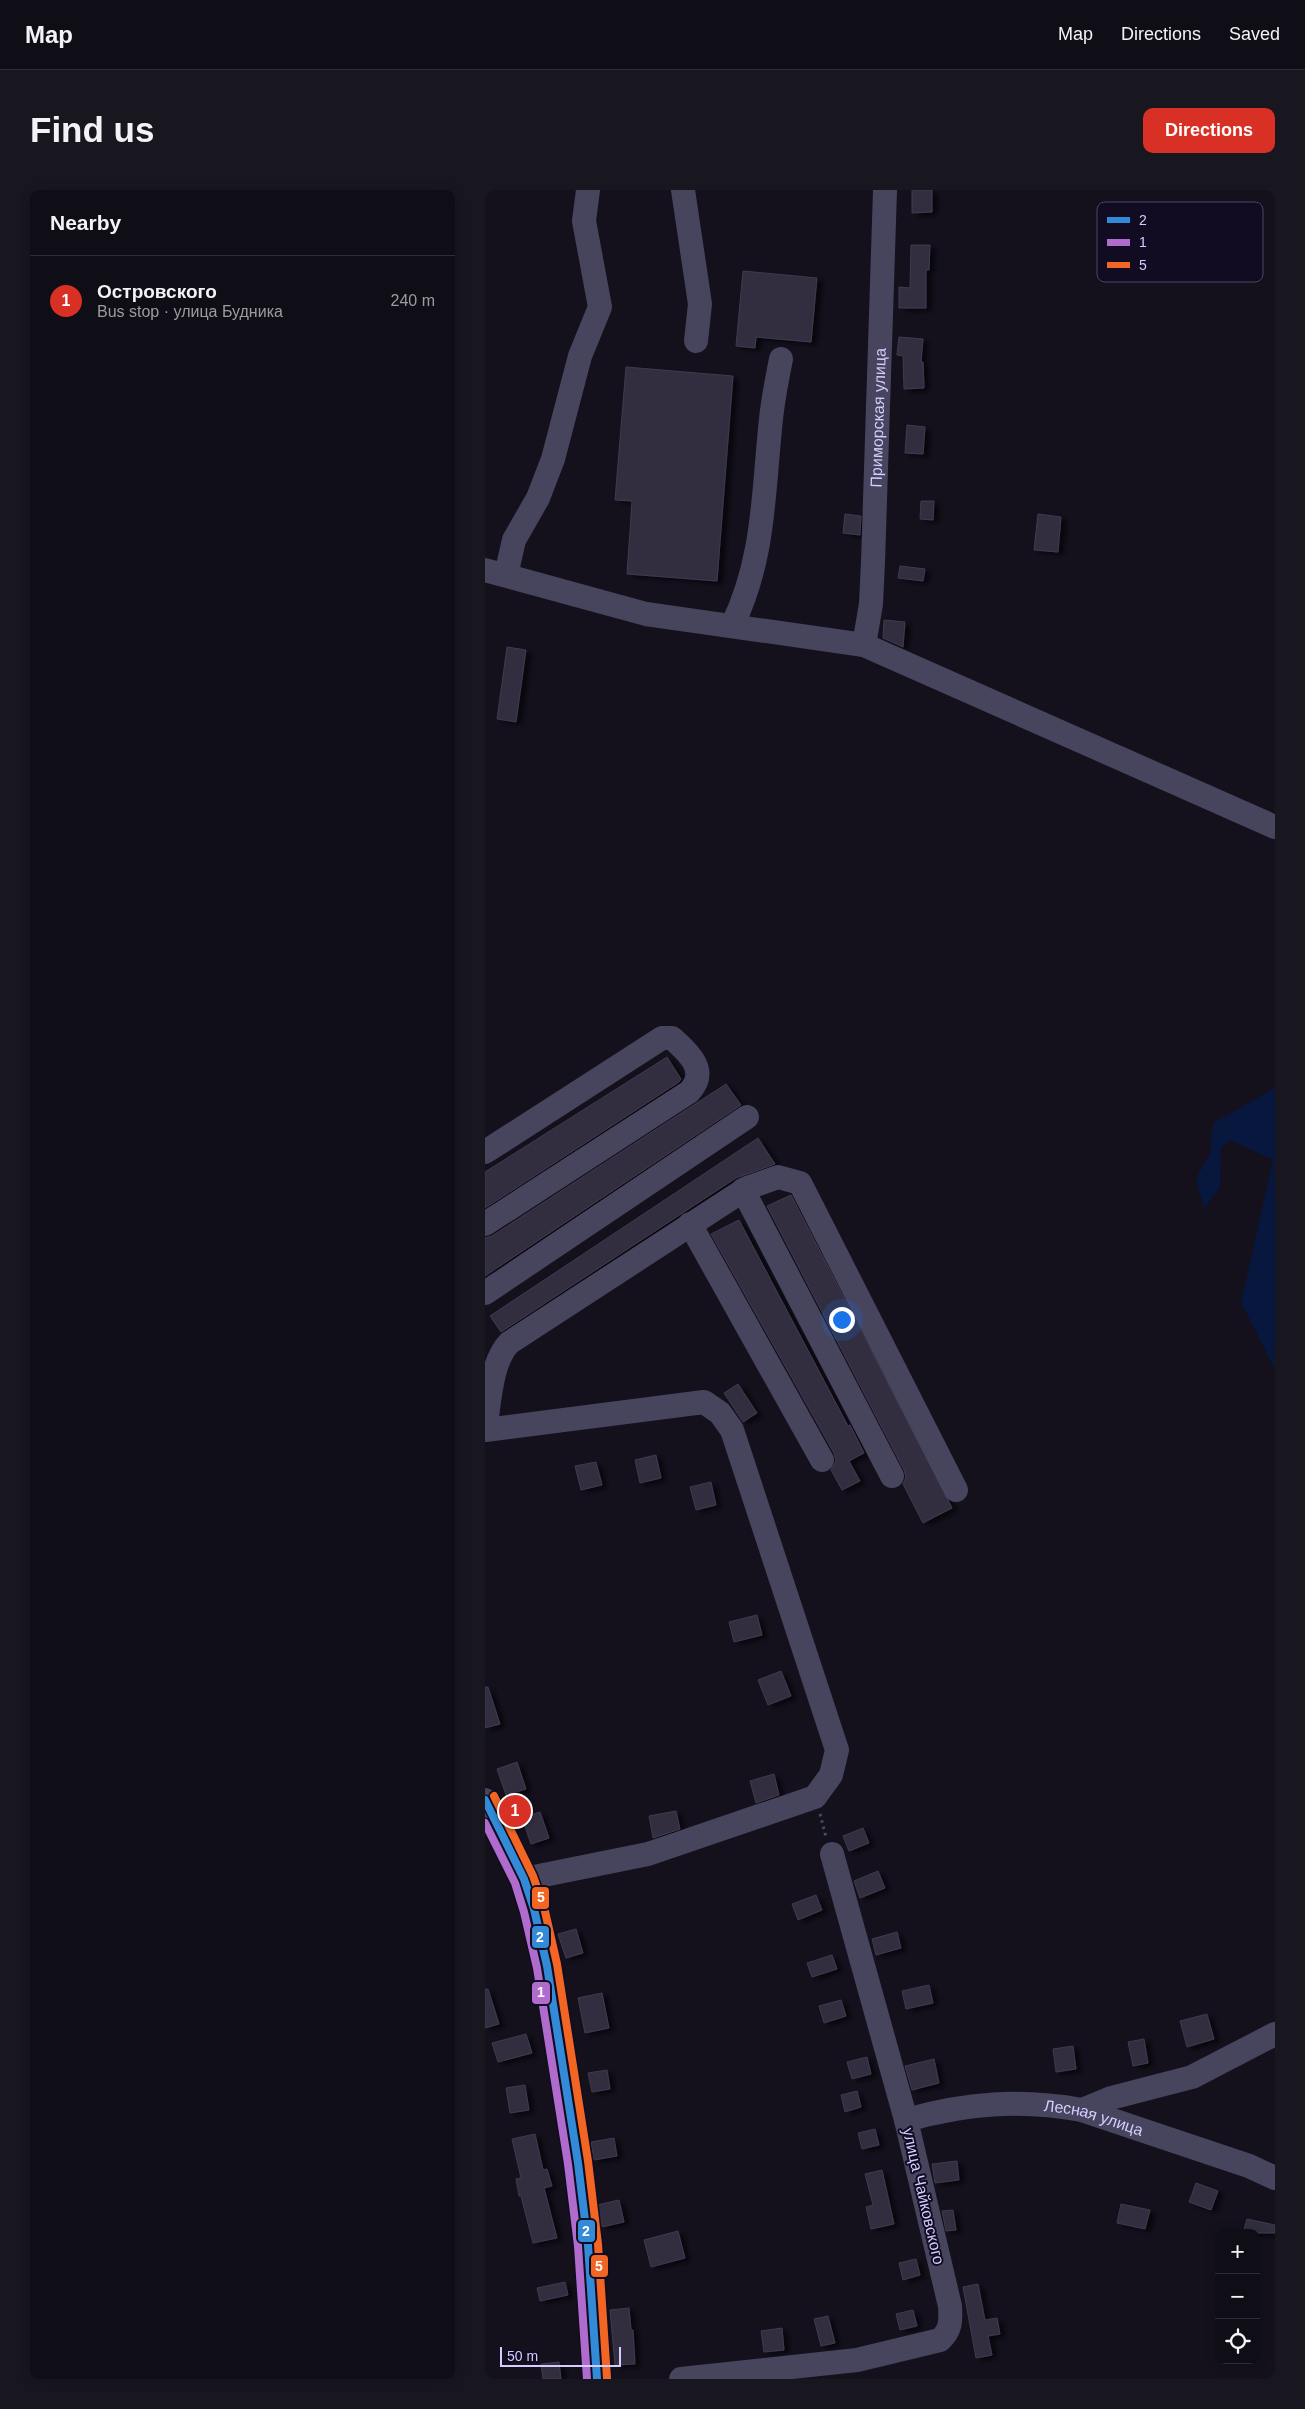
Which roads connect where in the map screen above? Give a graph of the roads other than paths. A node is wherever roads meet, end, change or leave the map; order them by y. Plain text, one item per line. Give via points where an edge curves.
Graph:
1 (588, 190) edge
2 (683, 190) edge
3 (885, 190) edge
4 (696, 341) dead end
5 (781, 359) dead end
6 (495, 572) edge
7 (732, 626) junction
8 (863, 645) junction
9 (1275, 826) edge
10 (747, 1117) dead end
11 (485, 1152) edge
12 (743, 1190) junction
13 (485, 1224) edge
14 (691, 1224) junction
15 (485, 1293) edge
16 (485, 1430) edge
17 (822, 1460) dead end
18 (892, 1476) dead end
19 (956, 1490) dead end
20 (487, 1817) edge
21 (831, 1854) road end
22 (523, 1879) junction
23 (1275, 2034) edge
24 (1082, 2110) junction
25 (906, 2120) junction
26 (1275, 2178) edge
27 (597, 2379) edge
28 (681, 2379) edge

1 - 6 street via 584,221 600,307 580,356 553,459 538,498
2 - 4 street via 700,304
3 - 8 street, Приморская улица via 871,604
5 - 7 street via 752,576
6 - 7 street via 645,614
7 - 8 street
8 - 9 street
10 - 15 street
11 - 13 street via 662,1038 672,1038 682,1047 698,1071 698,1078 689,1092
12 - 14 street
12 - 18 street
12 - 19 street via 778,1177 799,1183
14 - 16 street via 509,1343 501,1352 497,1366
14 - 17 street
16 - 22 street via 704,1402 713,1407 727,1420 837,1750 831,1775 815,1797 648,1854
20 - 22 street
21 - 25 street, улица Чайковского
22 - 27 street via 534,1909 547,1966 578,2164 588,2245
23 - 24 street via 1192,2077 1111,2098
24 - 25 street, Лесная улица via 1045,2105 975,2105
24 - 26 street, Лесная улица via 1249,2166
25 - 28 street, улица Чайковского via 950,2306 951,2322 945,2336 940,2340 857,2360

